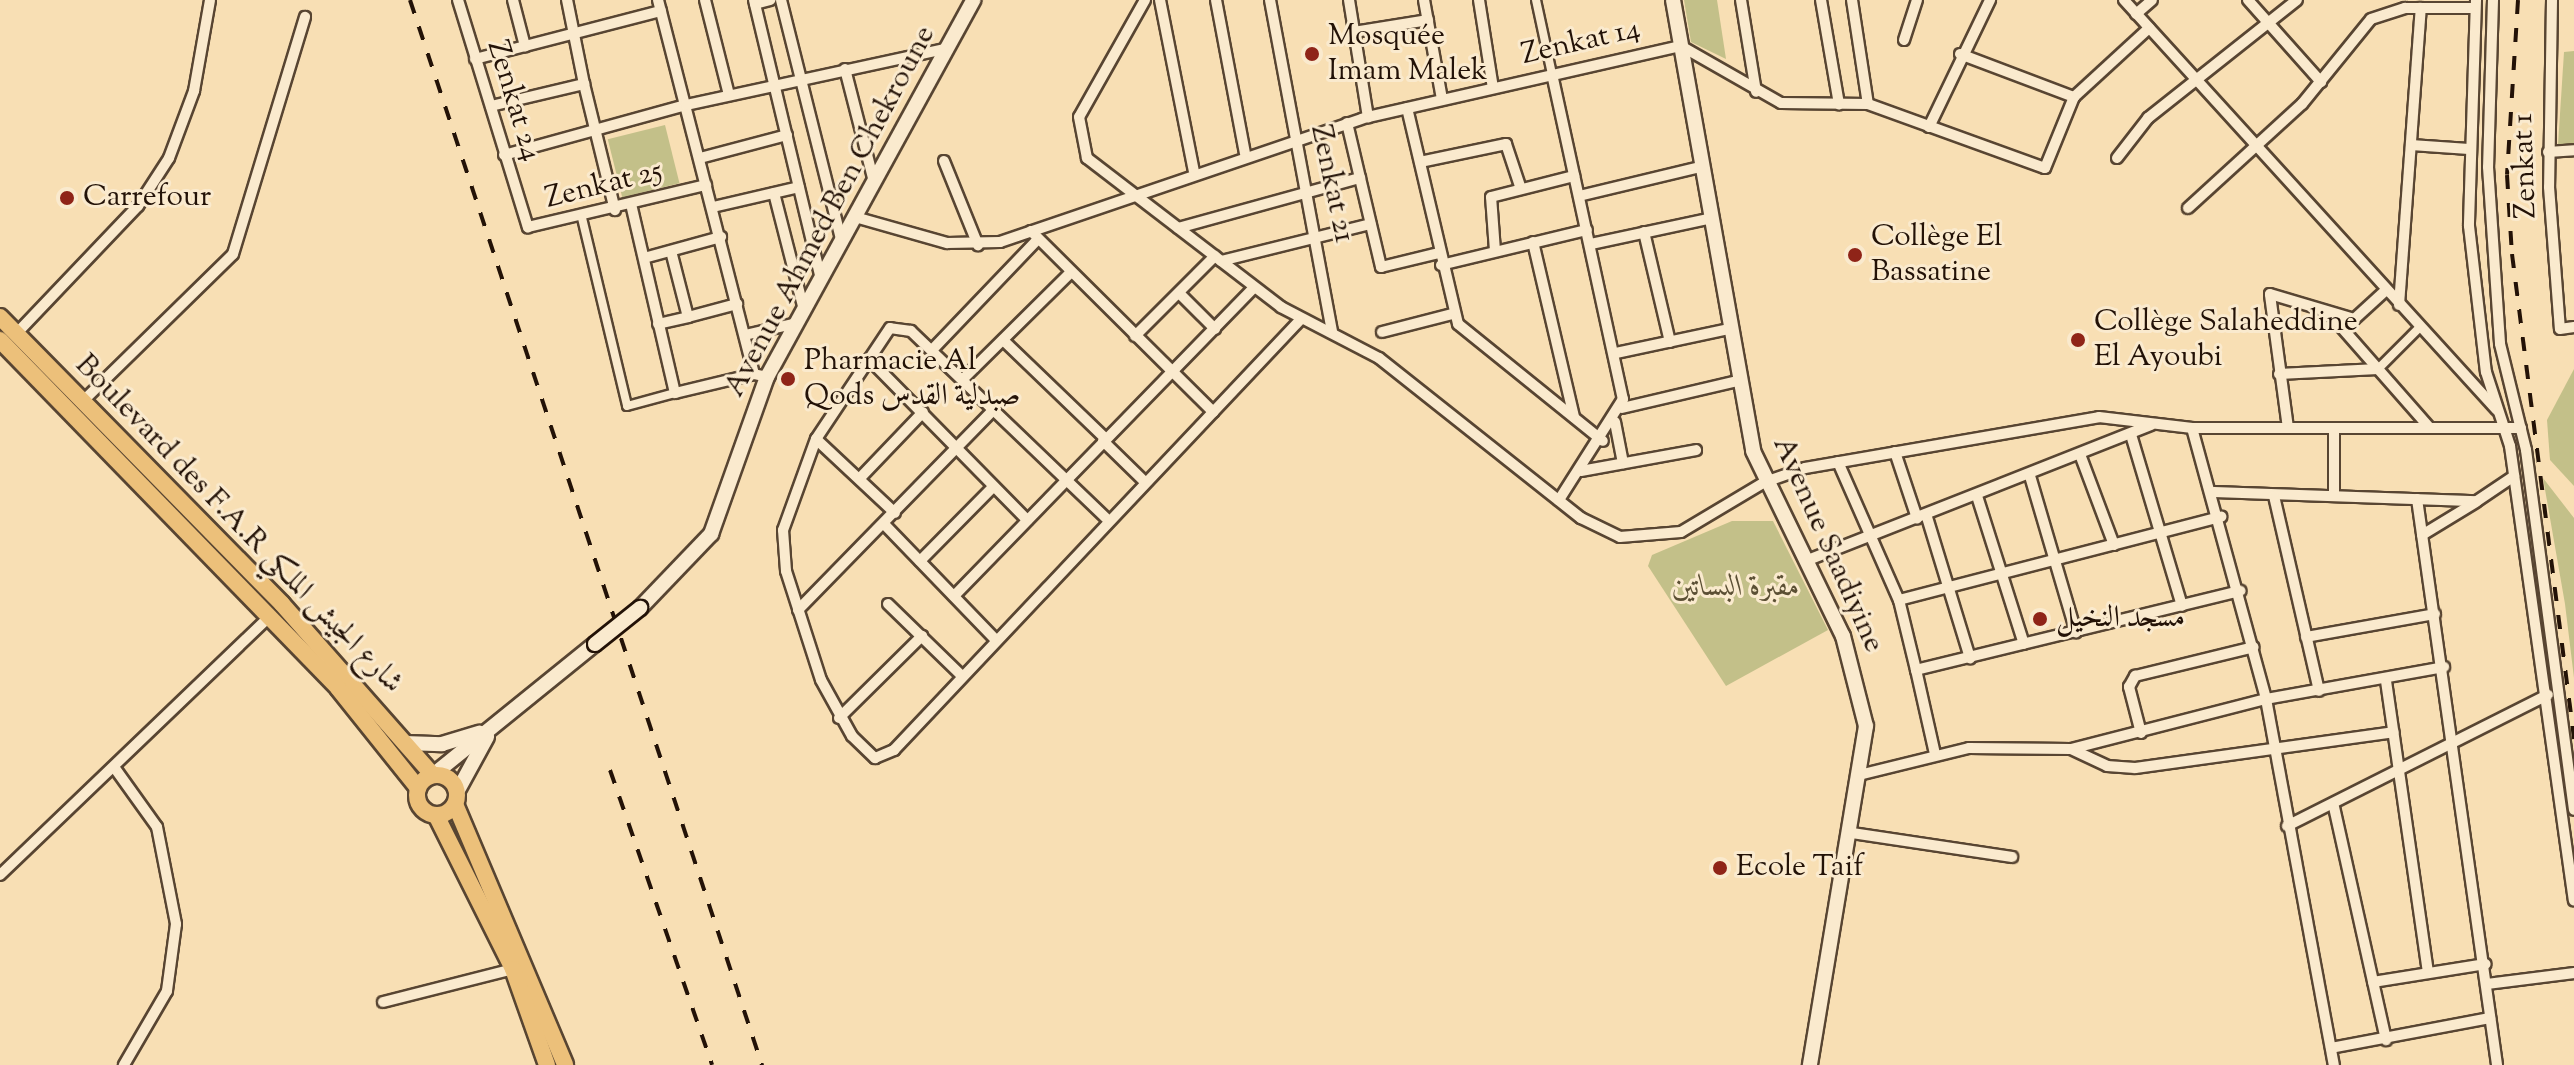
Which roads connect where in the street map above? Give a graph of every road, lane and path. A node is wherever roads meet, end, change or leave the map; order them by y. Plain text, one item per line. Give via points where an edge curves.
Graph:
1 (210, 0) edge
2 (458, 0) edge
3 (513, 0) edge
4 (567, 0) edge
5 (705, 0) edge
6 (770, 0) edge
7 (781, 0) edge
8 (972, 0) edge
9 (1145, 0) edge
10 (1160, 0) edge
11 (1216, 0) edge
12 (1270, 0) edge
13 (1349, 0) edge
14 (1424, 0) edge
15 (1479, 0) edge
16 (1536, 0) edge
17 (1673, 0) edge
18 (1741, 0) edge
19 (1821, 0) edge
20 (1852, 0) edge
21 (1917, 0) edge
22 (1990, 0) edge
23 (2124, 0) edge
24 (2152, 0) edge
25 (2248, 0) edge
26 (2297, 0) edge
27 (2377, 0) edge
28 (2493, 0) edge
29 (2552, 0) edge
30 (754, 2) edge
31 (2405, 4) edge
32 (2476, 4) edge
33 (659, 5) edge
34 (2421, 8) junction
35 (2387, 12) junction
36 (2136, 14) junction
37 (305, 17) dead end
38 (1428, 20) junction
39 (2269, 23) junction
40 (2149, 28) junction
41 (1354, 32) junction
42 (575, 34) junction
43 (1904, 40) dead end
44 (525, 46) junction
45 (1681, 46) junction
46 (946, 49) junction
47 (1960, 54) junction
48 (475, 59) junction
49 (845, 69) junction
50 (1552, 74) junction
51 (801, 79) junction
52 (2195, 80) junction
53 (2321, 82) junction
54 (584, 84) junction
55 (776, 84) junction
56 (1493, 88) junction
57 (1756, 92) junction
58 (729, 95) junction
59 (2074, 97) junction
60 (1442, 99) junction
61 (1839, 104) junction
62 (1868, 104) junction
63 (686, 105) junction
64 (491, 106) junction
65 (1407, 108) junction
66 (1368, 117) junction
67 (1347, 123) junction
68 (1929, 127) junction
69 (596, 132) junction
70 (787, 135) junction
71 (1297, 137) junction
72 (2411, 145) junction
73 (2254, 147) junction
74 (2469, 149) junction
75 (2574, 150) edge
76 (2548, 152) junction
77 (1245, 153) junction
78 (504, 155) junction
79 (700, 158) junction
80 (2117, 158) dead end
81 (944, 161) dead end
82 (1420, 162) junction
83 (1700, 167) junction
84 (1194, 171) junction
85 (1574, 176) junction
86 (1360, 178) junction
87 (874, 182) junction
88 (706, 185) junction
89 (799, 187) junction
90 (1521, 189) junction
91 (1308, 192) junction
92 (774, 193) junction
93 (1131, 193) junction
94 (1579, 196) junction
95 (631, 204) junction
96 (713, 207) junction
97 (2188, 208) dead end
98 (615, 210) junction
99 (521, 215) joint
100 (855, 217) junction
101 (582, 218) junction
102 (1708, 219) junction
103 (1370, 224) junction
104 (1178, 228) junction
105 (1587, 230) junction
106 (1644, 232) junction
107 (1035, 235) junction
108 (721, 237) junction
109 (1319, 239) junction
110 (1533, 242) junction
111 (842, 243) junction
112 (1591, 244) junction
113 (978, 245) junction
114 (671, 251) junction
115 (1495, 251) junction
116 (1439, 253) junction
117 (644, 258) junction
118 (1218, 258) junction
119 (1441, 265) junction
120 (1071, 272) junction
121 (821, 280) junction
122 (1254, 288) junction
123 (2385, 291) junction
124 (1179, 293) junction
125 (737, 304) junction
126 (2399, 305) junction
127 (2325, 309) junction
128 (1452, 314) junction
129 (801, 316) junction
130 (0, 317) edge
131 (688, 317) junction
132 (1301, 319) junction
133 (2354, 319) junction
134 (658, 324) junction
135 (2574, 327) edge
136 (2419, 328) junction
137 (1215, 329) junction
138 (1729, 329) junction
139 (2343, 330) junction
140 (1332, 331) junction
141 (1382, 332) dead end
142 (16, 334) junction
143 (745, 335) junction
144 (1135, 336) junction
145 (0, 340) edge
146 (1003, 340) junction
147 (1670, 342) junction
148 (932, 350) junction
149 (1616, 353) junction
150 (869, 359) junction
151 (2378, 369) junction
152 (1173, 372) junction
153 (2279, 374) junction
154 (761, 375) junction
155 (963, 379) junction
156 (1737, 381) junction
157 (675, 393) junction
158 (82, 402) junction
159 (1622, 408) junction
160 (994, 409) junction
161 (2499, 411) junction
162 (923, 412) junction
163 (1213, 412) junction
164 (1574, 417) junction
165 (1615, 422) junction
166 (2151, 425) junction
167 (2192, 428) junction
168 (2288, 428) junction
169 (2430, 428) junction
170 (2506, 428) junction
171 (2521, 428) junction
172 (2334, 429) junction
173 (2132, 438) junction
174 (816, 439) junction
175 (1104, 440) junction
176 (1603, 441) junction
177 (959, 449) junction
178 (1696, 450) dead end
179 (1895, 452) junction
180 (2081, 457) junction
181 (1838, 462) junction
182 (1623, 463) junction
183 (1581, 471) junction
184 (2030, 476) junction
185 (2514, 476) junction
186 (860, 478) junction
187 (1068, 478) junction
188 (1145, 482) junction
189 (1765, 482) junction
190 (993, 487) junction
191 (2214, 492) junction
192 (2334, 494) junction
193 (1977, 496) junction
194 (2274, 496) junction
195 (2417, 499) junction
196 (1559, 500) junction
197 (2477, 501) junction
198 (895, 513) junction
199 (1922, 516) junction
200 (2221, 517) junction
201 (1107, 519) junction
202 (1027, 520) junction
203 (884, 524) junction
204 (2165, 532) junction
205 (1871, 535) junction
206 (2422, 535) junction
207 (2114, 545) junction
208 (2060, 559) junction
209 (1808, 560) junction
210 (920, 561) junction
211 (2006, 573) junction
212 (1953, 587) junction
213 (2241, 591) junction
214 (954, 596) junction
215 (1899, 600) junction
216 (888, 604) dead end
217 (2182, 606) junction
218 (798, 610) junction
219 (2435, 614) junction
220 (270, 616) junction
221 (2076, 632) junction
222 (922, 636) junction
223 (2306, 637) junction
224 (994, 638) junction
225 (2024, 644) junction
226 (2254, 647) junction
227 (1970, 658) junction
228 (2444, 667) junction
229 (1916, 670) junction
230 (960, 674) junction
231 (2386, 681) junction
232 (2319, 691) junction
233 (2557, 691) junction
234 (2546, 697) junction
235 (2266, 699) junction
236 (839, 718) junction
237 (491, 729) junction
238 (2394, 732) junction
239 (2141, 733) junction
240 (404, 743) junction
241 (2455, 745) junction
242 (2071, 749) junction
243 (1935, 754) junction
244 (2275, 754) junction
245 (114, 767) junction
246 (2399, 771) junction
247 (1863, 774) junction
248 (433, 775) junction
249 (418, 788) junction
250 (456, 798) junction
251 (2334, 807) junction
252 (2574, 810) edge
253 (436, 815) junction
254 (2287, 826) junction
255 (1852, 833) junction
256 (2012, 857) dead end
257 (0, 875) edge
258 (2574, 901) edge
259 (2486, 964) junction
260 (513, 969) junction
261 (2428, 972) junction
262 (2574, 973) edge
263 (2373, 982) junction
264 (2487, 984) junction
265 (383, 1002) dead end
266 (2490, 1018) junction
267 (2386, 1040) junction
268 (2331, 1048) junction
269 (124, 1065) edge
270 (547, 1065) edge
271 (565, 1065) edge
272 (1810, 1065) edge
273 (2334, 1065) edge
274 (2497, 1065) edge

1 - 142 street via 194,91 169,158 138,206
2 - 48 street, Zenkat 24
3 - 44 street
4 - 42 street
5 - 58 street
6 - 30 street
7 - 51 street
8 - 46 main road, Avenue Ahmed Ben Chekroune
9 - 93 street via 1079,117 1087,158
10 - 84 street
11 - 77 street
12 - 71 street, Zenkat 21
13 - 41 street
14 - 38 street
15 - 56 street
16 - 50 street
17 - 45 main road, Avenue Saadiyine
18 - 57 street
19 - 61 street
20 - 62 street
21 - 43 street
22 - 47 street
23 - 36 street
24 - 36 street
25 - 39 street
26 - 39 street
27 - 35 street
28 - 171 street via 2489,210 2500,344
29 - 76 street, Zenkat 1
30 - 55 street
31 - 34 street
31 - 35 street
32 - 34 street
32 - 74 street
33 - 42 street
33 - 63 street
34 - 72 street
35 - 53 street via 2349,39
36 - 40 street
37 - 158 street via 233,254
38 - 41 street
38 - 60 street
39 - 52 street
39 - 53 street
40 - 52 street
40 - 59 street
41 - 66 street
42 - 44 street
42 - 54 street
44 - 48 street
45 - 50 street, Zenkat 14
45 - 57 street, Zenkat 14
45 - 83 main road, Avenue Saadiyine
46 - 49 street
46 - 87 main road, Avenue Ahmed Ben Chekroune
47 - 59 street
47 - 68 street
48 - 64 street, Zenkat 24
49 - 51 street
49 - 87 street
50 - 56 street, Zenkat 14
50 - 85 street
51 - 55 street
51 - 111 street
52 - 73 street
52 - 80 street via 2134,130
53 - 73 street
54 - 64 street
54 - 69 street
55 - 58 street
55 - 70 street
56 - 60 street, Zenkat 14
57 - 61 street, Zenkat 14 via 1790,105
58 - 63 street
59 - 68 street via 2045,168
60 - 65 street, Zenkat 14
61 - 62 street, Zenkat 14
62 - 68 street
63 - 69 street
63 - 79 street
64 - 78 street, Zenkat 24
65 - 66 street, Zenkat 14
65 - 82 street
66 - 67 street, Zenkat 14
67 - 71 street, Zenkat 14
67 - 86 street
69 - 78 street
69 - 98 street
70 - 79 street
70 - 89 street
71 - 77 street, Zenkat 14
71 - 91 street, Zenkat 21
72 - 74 street
72 - 126 street
73 - 97 street
73 - 123 street
74 - 161 street via 2480,331
75 - 76 street
76 - 135 street, Zenkat 1 via 2560,329
77 - 84 street, Zenkat 14
78 - 99 street, Zenkat 24
79 - 88 street
81 - 113 street
82 - 90 street via 1506,144
82 - 116 street
83 - 94 street
83 - 102 main road, Avenue Saadiyine
84 - 93 street, Zenkat 14
85 - 90 street
85 - 94 street
86 - 91 street
86 - 103 street
87 - 100 main road, Avenue Ahmed Ben Chekroune
88 - 95 street, Zenkat 25
88 - 96 street
89 - 92 street
89 - 121 street
90 - 115 street via 1503,193 1487,205
91 - 104 street
91 - 109 street, Zenkat 21
92 - 96 street
92 - 129 street
93 - 104 street
93 - 107 street, Zenkat 14
94 - 105 street
95 - 98 street, Zenkat 25
95 - 117 street
96 - 108 street
98 - 101 street, Zenkat 25
99 - 101 street, Zenkat 25 via 532,228
100 - 111 main road, Avenue Ahmed Ben Chekroune
100 - 113 street
101 - 157 street via 627,406
102 - 106 street
102 - 138 main road, Avenue Saadiyine
103 - 109 street
103 - 116 street via 1381,267
104 - 118 street
105 - 110 street
105 - 112 street
106 - 112 street
106 - 147 street
107 - 113 street, Zenkat 14
107 - 120 street
107 - 148 street
108 - 114 street
108 - 125 street
109 - 118 street
109 - 140 street, Zenkat 21
110 - 115 street
110 - 164 street
111 - 121 main road, Avenue Ahmed Ben Chekroune
112 - 149 street
114 - 117 street
114 - 131 street
115 - 119 street
116 - 119 street
117 - 134 street
118 - 122 street
118 - 124 street
119 - 128 street
120 - 144 street
120 - 146 street
121 - 129 main road, Avenue Ahmed Ben Chekroune
122 - 132 street
122 - 137 street
123 - 126 street
123 - 133 street
124 - 137 street
124 - 144 street
125 - 131 street
125 - 143 street
126 - 136 street
127 - 133 street
127 - 139 street
127 - 153 street via 2270,294
128 - 141 street
128 - 164 street via 1480,346
129 - 143 street
129 - 154 main road, Avenue Ahmed Ben Chekroune
130 - 142 main road, Boulevard des F.A.R شارع الجيش الملكي
131 - 134 street
132 - 140 street
132 - 163 street
133 - 139 street
134 - 157 street
136 - 151 street
136 - 161 street
137 - 152 street
138 - 147 street
138 - 156 main road, Avenue Saadiyine
139 - 151 street
140 - 196 street via 1426,393
142 - 158 main road, Boulevard des F.A.R شارع الجيش الملكي
143 - 154 street
144 - 152 street
145 - 220 main road, Boulevard des F.A.R شارع الجيش الملكي
146 - 155 street
146 - 175 street
147 - 149 street
148 - 150 street via 900,324
148 - 155 street
149 - 159 street
150 - 162 street
150 - 174 street
151 - 153 street
151 - 169 street
152 - 163 street
152 - 175 street
153 - 168 street
154 - 157 street
154 - 237 main road, Avenue Ahmed Ben Chekroune, bridge via 711,534 640,608
155 - 160 street
156 - 159 street
156 - 189 main road, Avenue Saadiyine
158 - 240 main road, Boulevard des F.A.R شارع الجيش الملكي via 303,626
159 - 165 street
160 - 177 street
160 - 187 street
161 - 170 street
162 - 177 street
162 - 186 street
163 - 188 street
164 - 176 street
165 - 176 street
165 - 182 street
166 - 167 street
166 - 173 street
166 - 179 street via 2099,417
167 - 168 street
167 - 191 street
168 - 172 street
169 - 170 street
169 - 172 street
170 - 171 street
170 - 185 street
171 - 233 street
172 - 192 street
173 - 180 street
173 - 204 street
174 - 186 street
174 - 218 street via 783,530
175 - 187 street
175 - 188 street
176 - 183 street
177 - 190 street
177 - 198 street
178 - 182 street
179 - 181 street
179 - 199 street
180 - 184 street
180 - 207 street
181 - 189 street
181 - 205 street
182 - 183 street
183 - 196 street
184 - 193 street
184 - 208 street
185 - 197 street
185 - 234 street
186 - 198 street
187 - 201 street
187 - 202 street
188 - 201 street
189 - 196 street via 1708,521 1637,539 1581,518
189 - 209 main road, Avenue Saadiyine
190 - 202 street
190 - 210 street
191 - 194 street
191 - 200 street
192 - 194 street
192 - 195 street
193 - 199 street
193 - 211 street
194 - 223 street
195 - 197 street
195 - 206 street
197 - 206 street
198 - 203 street
199 - 205 street
199 - 212 street
200 - 204 street
200 - 213 street
201 - 224 street
202 - 214 street
203 - 210 street
203 - 218 street
204 - 207 street
204 - 217 street
205 - 209 street
205 - 215 street
206 - 219 street
207 - 208 street
208 - 211 street
208 - 221 street
209 - 247 main road, Avenue Saadiyine via 1856,673 1866,726
210 - 214 street
211 - 212 street
211 - 225 street
212 - 215 street
212 - 227 street
213 - 217 street
213 - 226 street
214 - 224 street
215 - 229 street
216 - 222 street
217 - 221 street
218 - 236 street
219 - 223 street
219 - 228 street
220 - 245 street
220 - 249 main road, Boulevard des F.A.R شارع الجيش الملكي
221 - 225 street
222 - 230 street
222 - 236 street
223 - 232 street
224 - 230 street
225 - 227 street
226 - 235 street
226 - 239 street via 2135,676 2129,687
227 - 229 street
228 - 231 street
228 - 241 street
229 - 243 street
230 - 236 street via 882,759 868,754
231 - 232 street
231 - 238 street
232 - 235 street
233 - 234 street
233 - 252 street
234 - 241 street
234 - 258 street
235 - 239 street
235 - 244 street
237 - 240 main road via 442,744
237 - 248 main road, Avenue Ahmed Ben Chekroune
237 - 250 main road, Avenue Ahmed Ben Chekroune
238 - 244 street
238 - 246 street
239 - 242 street
240 - 248 main road, Boulevard des F.A.R شارع الجيش الملكي
241 - 246 street
241 - 259 street
242 - 243 street
242 - 244 street via 2107,766 2135,768 2239,751
243 - 247 street
244 - 254 street
245 - 257 street
245 - 269 street via 157,827 176,924 167,991
246 - 251 street
246 - 261 street
247 - 255 main road, Avenue Saadiyine
248 - 249 main road
248 - 250 main road, Boulevard des F.A.R شارع الجيش الملكي via 446,777
249 - 253 main road, Boulevard des F.A.R شارع الجيش الملكي via 420,806
250 - 253 main road
250 - 271 main road
251 - 254 street
251 - 263 street
253 - 260 main road, Boulevard des F.A.R شارع الجيش الملكي
254 - 268 street
255 - 256 street
255 - 272 main road, Avenue Saadiyine
259 - 261 street
259 - 264 street
260 - 265 street
260 - 270 main road, Boulevard des F.A.R شارع الجيش الملكي
261 - 263 street
262 - 264 street
263 - 267 street
264 - 266 street
266 - 267 street
266 - 274 street
267 - 268 street
268 - 273 street

